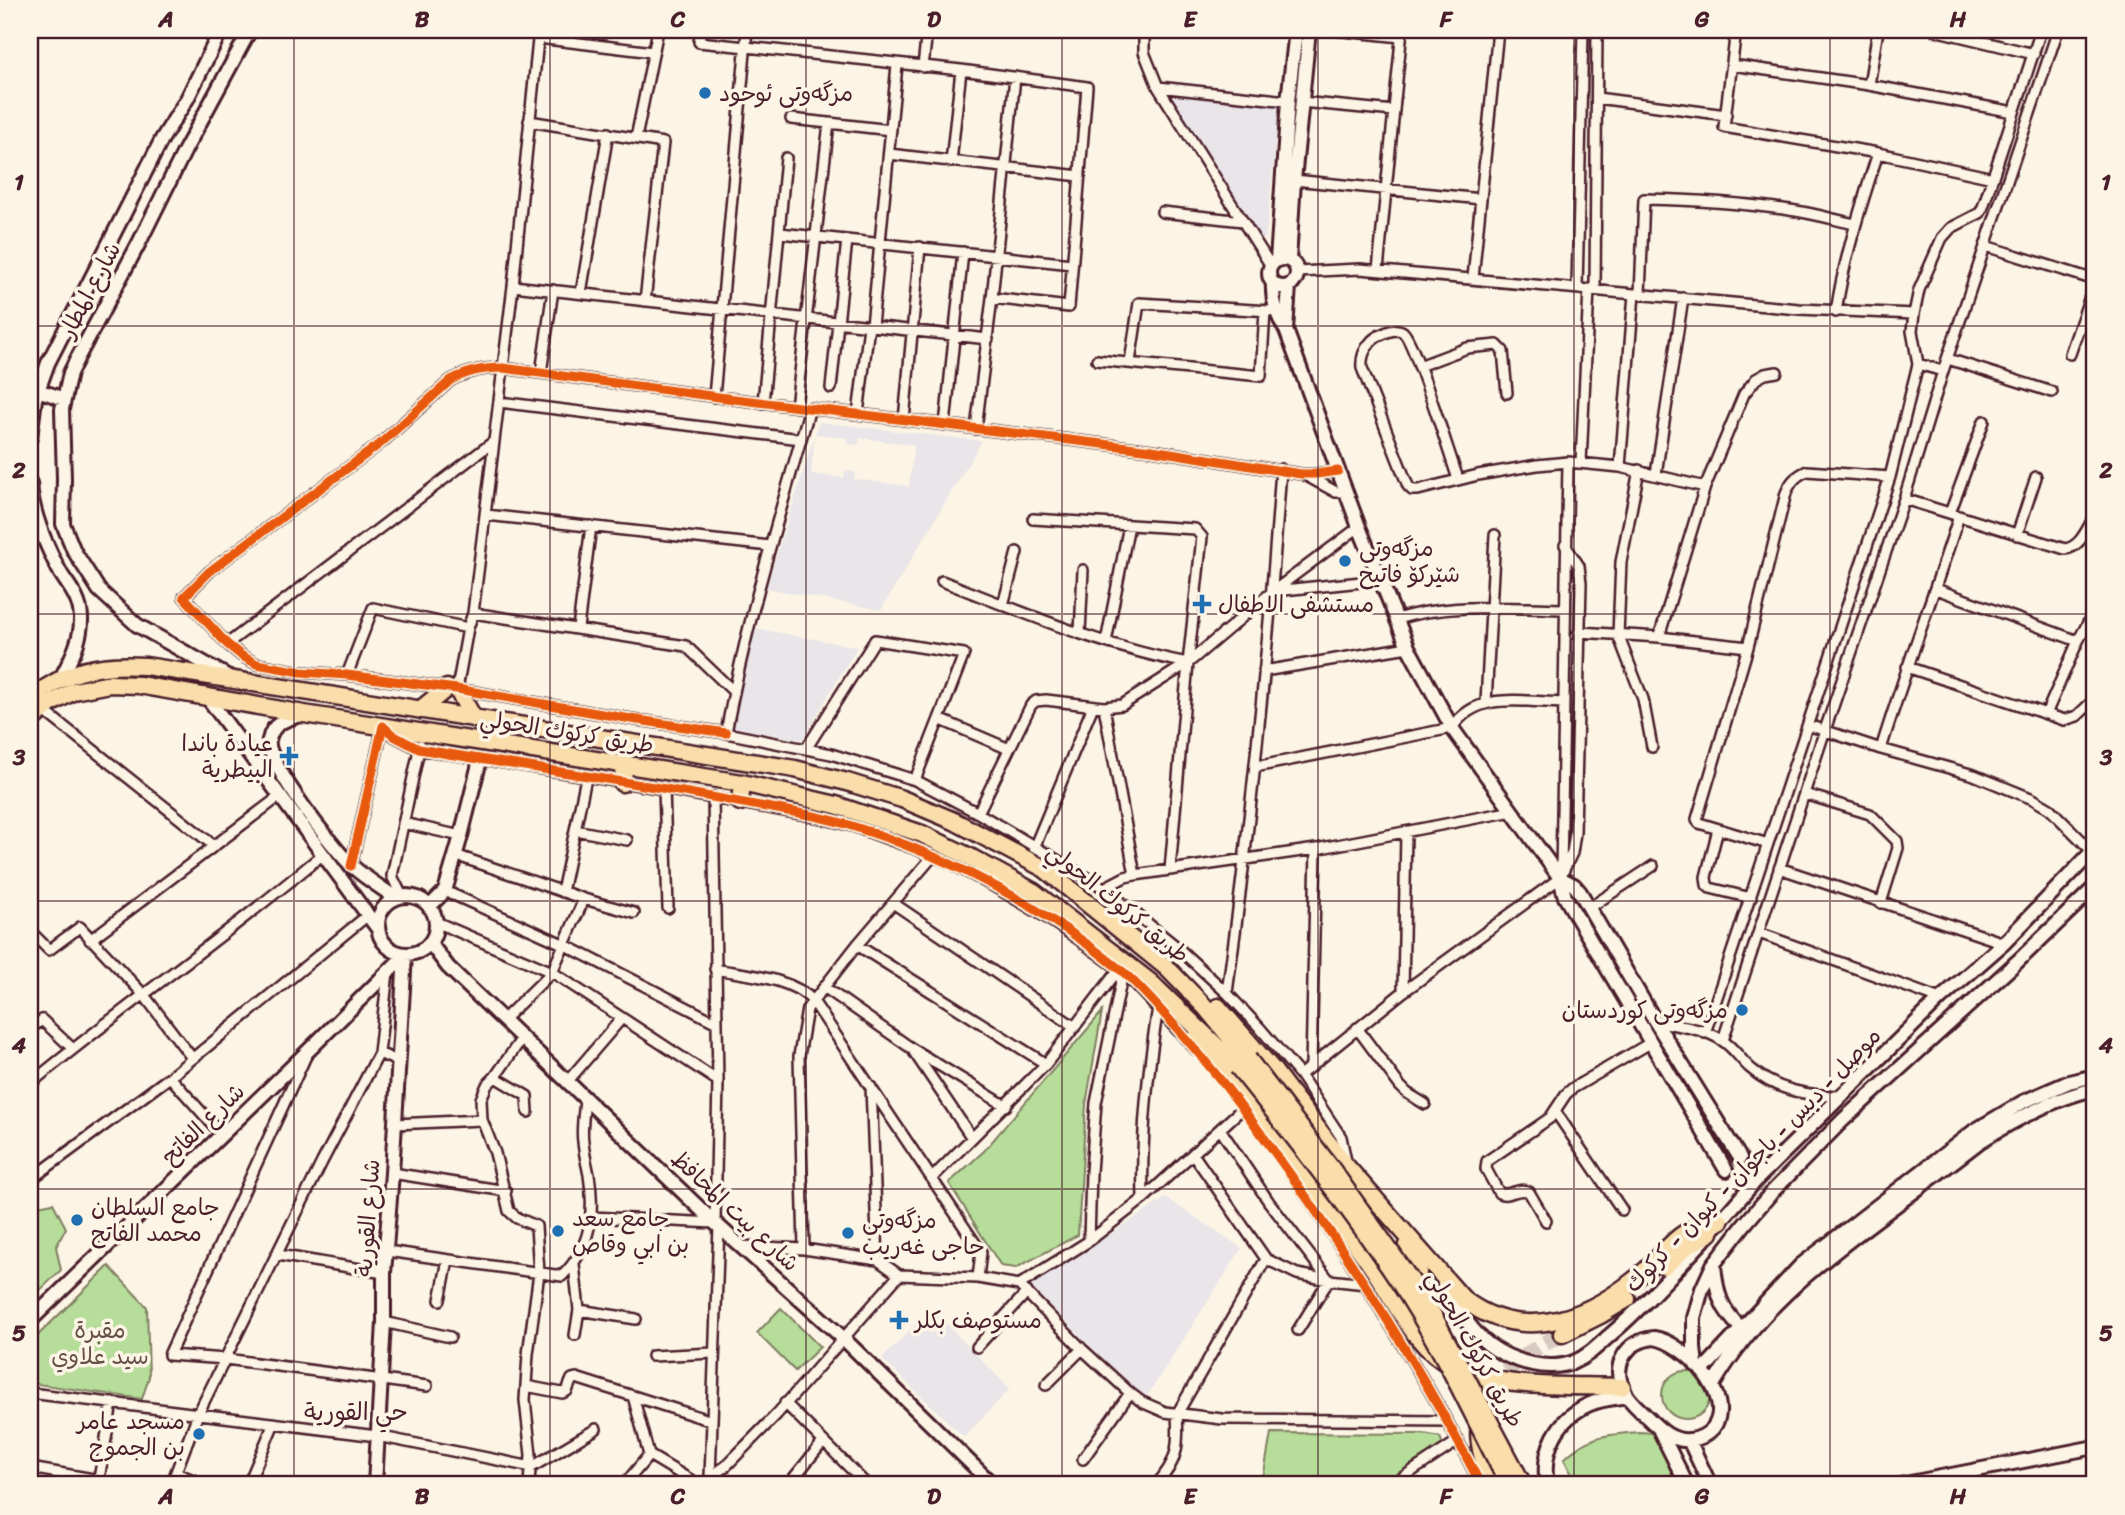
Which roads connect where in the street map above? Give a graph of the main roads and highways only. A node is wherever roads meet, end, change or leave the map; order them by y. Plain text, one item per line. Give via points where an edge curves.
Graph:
1 (221, 30) edge
2 (250, 30) edge
3 (1296, 30) edge
4 (1309, 30) edge
5 (187, 99) junction
6 (208, 107) junction
7 (1279, 262) junction
8 (1273, 283) junction
9 (1289, 286) junction
10 (1286, 330) junction
11 (38, 390) junction
12 (64, 399) junction
13 (30, 438) edge
14 (30, 482) edge
15 (61, 678) junction
16 (233, 679) junction
17 (207, 697) junction
18 (30, 699) edge
19 (420, 710) junction
20 (304, 714) junction
21 (474, 719) junction
22 (30, 721) edge
23 (480, 760) road end
24 (625, 764) junction
25 (622, 783) road end
26 (742, 783) junction
27 (285, 792) junction
28 (740, 802) road end
29 (932, 811) junction
30 (922, 834) junction
31 (2094, 851) edge
32 (1560, 878) junction
33 (2095, 887) edge
34 (399, 897) junction
35 (429, 907) junction
36 (378, 929) junction
37 (426, 947) junction
38 (405, 955) junction
39 (1166, 967) junction
40 (1150, 982) junction
41 (1243, 1063) junction
42 (2095, 1076) edge
43 (2095, 1089) edge
44 (1701, 1097) junction
45 (1688, 1105) junction
46 (1740, 1158) dead end
47 (1727, 1170) dead end
48 (1387, 1213) junction
49 (1715, 1227) junction
50 (1831, 1247) junction
51 (1432, 1264) junction
52 (1371, 1265) junction
53 (1713, 1265) junction
54 (30, 1321) edge
55 (1623, 1324) junction
56 (1741, 1328) junction
57 (1562, 1334) tunnel mouth
58 (1640, 1341) junction
59 (1699, 1368) junction
60 (1713, 1385) junction
61 (1625, 1392) junction
62 (1487, 1393) tunnel mouth
63 (1658, 1427) junction
64 (1689, 1440) junction
65 (2095, 1447) edge
66 (375, 1485) edge
67 (993, 1485) edge
68 (1493, 1485) edge
69 (1509, 1485) edge
70 (1523, 1485) edge
71 (1547, 1485) edge
72 (1686, 1485) edge
73 (1710, 1485) edge
74 (1900, 1485) edge

1 - 5 main road, شارع المطار
2 - 6 main road, شارع المطار
3 - 7 main road
4 - 7 main road via 1294,180
5 - 6 main road
5 - 11 main road, شارع المطار via 60,338
6 - 12 main road, شارع المطار via 70,373
7 - 8 main road via 1269,275
7 - 9 main road via 1295,265 1295,280
8 - 9 main road
8 - 10 main road via 1270,311
9 - 10 main road
10 - 32 main road via 1408,647 1452,728
11 - 12 main road
11 - 13 main road, شارع المطار
12 - 16 main road, شارع المطار via 63,524 74,551 99,590 137,625
14 - 15 main road via 45,541 79,607 78,640
15 - 16 highway, طريق كركوك الحولي via 121,665
15 - 18 highway, طريق كركوك الحولي
16 - 19 highway, طريق كركوك الحولي
17 - 20 highway, طريق كركوك الحولي
17 - 22 highway, طريق كركوك الحولي via 110,684 63,696
17 - 27 main road
19 - 21 highway, طريق كركوك الحولي
19 - 21 highway via 452,689
20 - 24 highway, طريق كركوك الحولي via 383,726 420,741
20 - 27 main road via 280,722 268,743
21 - 29 highway, طريق كركوك الحولي via 795,769
23 - 35 main road via 445,891
24 - 25 highway
24 - 26 highway, طريق كركوك الحولي
26 - 28 highway
26 - 30 highway, طريق كركوك الحولي via 825,802
27 - 34 main road via 351,866
27 - 36 main road
29 - 30 highway
29 - 39 highway, طريق كركوك الحولي via 1045,869
30 - 40 highway, طريق كركوك الحولي via 998,880 1034,892
31 - 49 main road, موصل - دبس - باجوان - كيوان - كركوك via 1758,1178
32 - 44 main road via 1574,885 1590,908
32 - 45 main road via 1565,897
33 - 53 main road via 1843,1120 1773,1191
34 - 35 main road via 417,898
34 - 36 main road via 384,907
35 - 37 main road via 436,922
36 - 38 main road via 386,946
37 - 38 main road
37 - 67 main road, شارع بيت المحافظ
38 - 54 main road, شارع الفاتح
38 - 66 main road, شارع القورية
39 - 41 highway, طريق كركوك الحولي via 1206,1008
39 - 48 highway via 1188,977 1225,1015
40 - 41 highway, طريق كركوك الحولي
40 - 52 highway via 1248,1099 1347,1244
41 - 69 highway, طريق كركوك الحولي, bridge via 1398,1280
41 - 70 highway, طريق كركوك الحولي, bridge via 1328,1164 1426,1302
42 - 50 main road via 2023,1102 1974,1131
43 - 50 main road via 2031,1112 1987,1137
44 - 45 main road
44 - 46 main road
45 - 47 main road
48 - 51 highway
48 - 52 highway via 1418,1263 1418,1275 1414,1283 1397,1285
49 - 51 highway via 1685,1233 1613,1295 1550,1323 1508,1322 1487,1315 1463,1299
49 - 55 main road, موصل - دبس - باجوان - كيوان - كركوك
49 - 57 highway via 1623,1302
50 - 56 main road via 1793,1272
50 - 60 main road via 1769,1309
51 - 55 main road, موصل - دبس - باجوان - كيوان - كركوك via 1472,1331 1519,1361 1555,1366 1576,1361
52 - 61 highway via 1422,1342 1452,1367 1506,1381
53 - 56 main road via 1721,1303
53 - 59 main road via 1694,1318 1693,1348
55 - 58 main road
56 - 59 main road
58 - 59 main road via 1668,1341
58 - 61 main road via 1620,1363
59 - 60 main road
60 - 64 main road via 1719,1400 1718,1419 1706,1435
61 - 63 main road
61 - 71 main road via 1591,1403 1560,1426 1545,1463
62 - 68 highway via 1478,1427
63 - 64 main road via 1674,1438
63 - 72 main road
64 - 73 main road
65 - 74 main road

